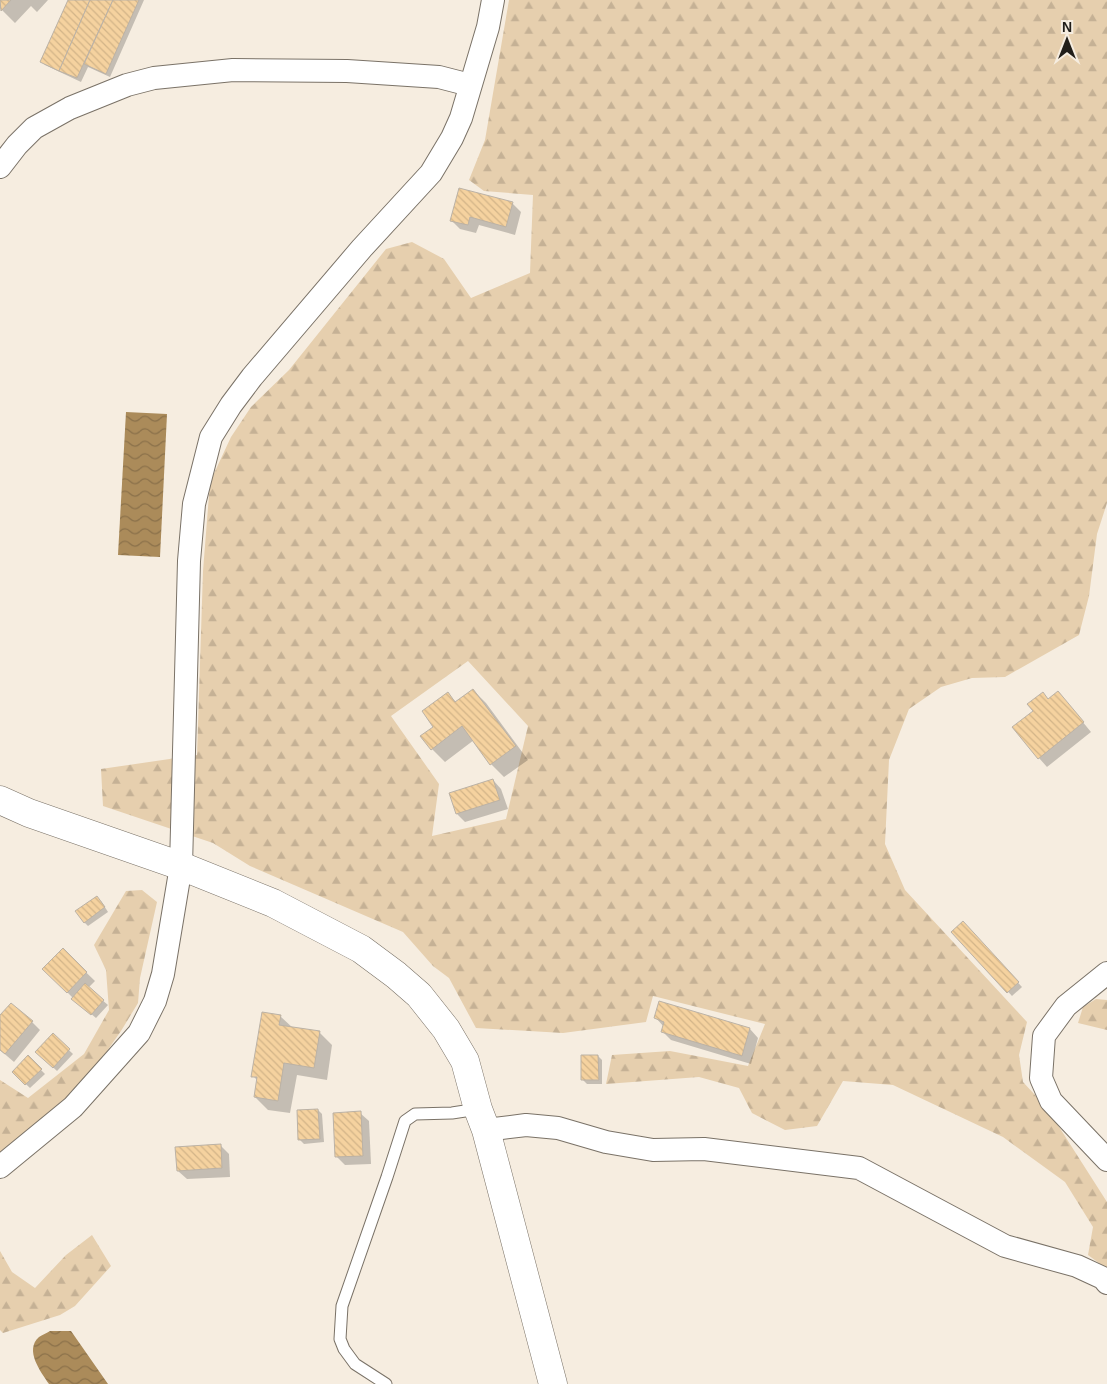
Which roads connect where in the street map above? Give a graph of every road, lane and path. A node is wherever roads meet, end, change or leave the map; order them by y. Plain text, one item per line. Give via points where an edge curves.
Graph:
1 (493, 0) edge
2 (470, 86) junction
3 (0, 167) edge
4 (0, 800) edge
5 (181, 866) junction
6 (1107, 973) edge
7 (482, 1120) junction
8 (1107, 1160) edge
9 (0, 1167) edge
10 (1107, 1283) edge
11 (386, 1384) edge
12 (553, 1384) edge

1 - 2 street
2 - 3 street via 439,77 347,70 233,70 154,78 70,108 34,128
2 - 5 street via 461,118 431,173 252,377 211,437 194,504 189,561
4 - 5 street via 29,814
5 - 7 street via 273,903 361,949 396,975 419,995 446,1029 465,1061
5 - 9 street via 162,974 155,1001 139,1033 72,1107
6 - 8 street via 1066,1006 1044,1036 1041,1078 1051,1101
7 - 10 street via 558,1128 606,1142 654,1150 704,1149 858,1168 1005,1246 1077,1266
7 - 11 lane via 452,1113 415,1114 405,1120 342,1306 340,1339 344,1349 355,1364
7 - 12 street

